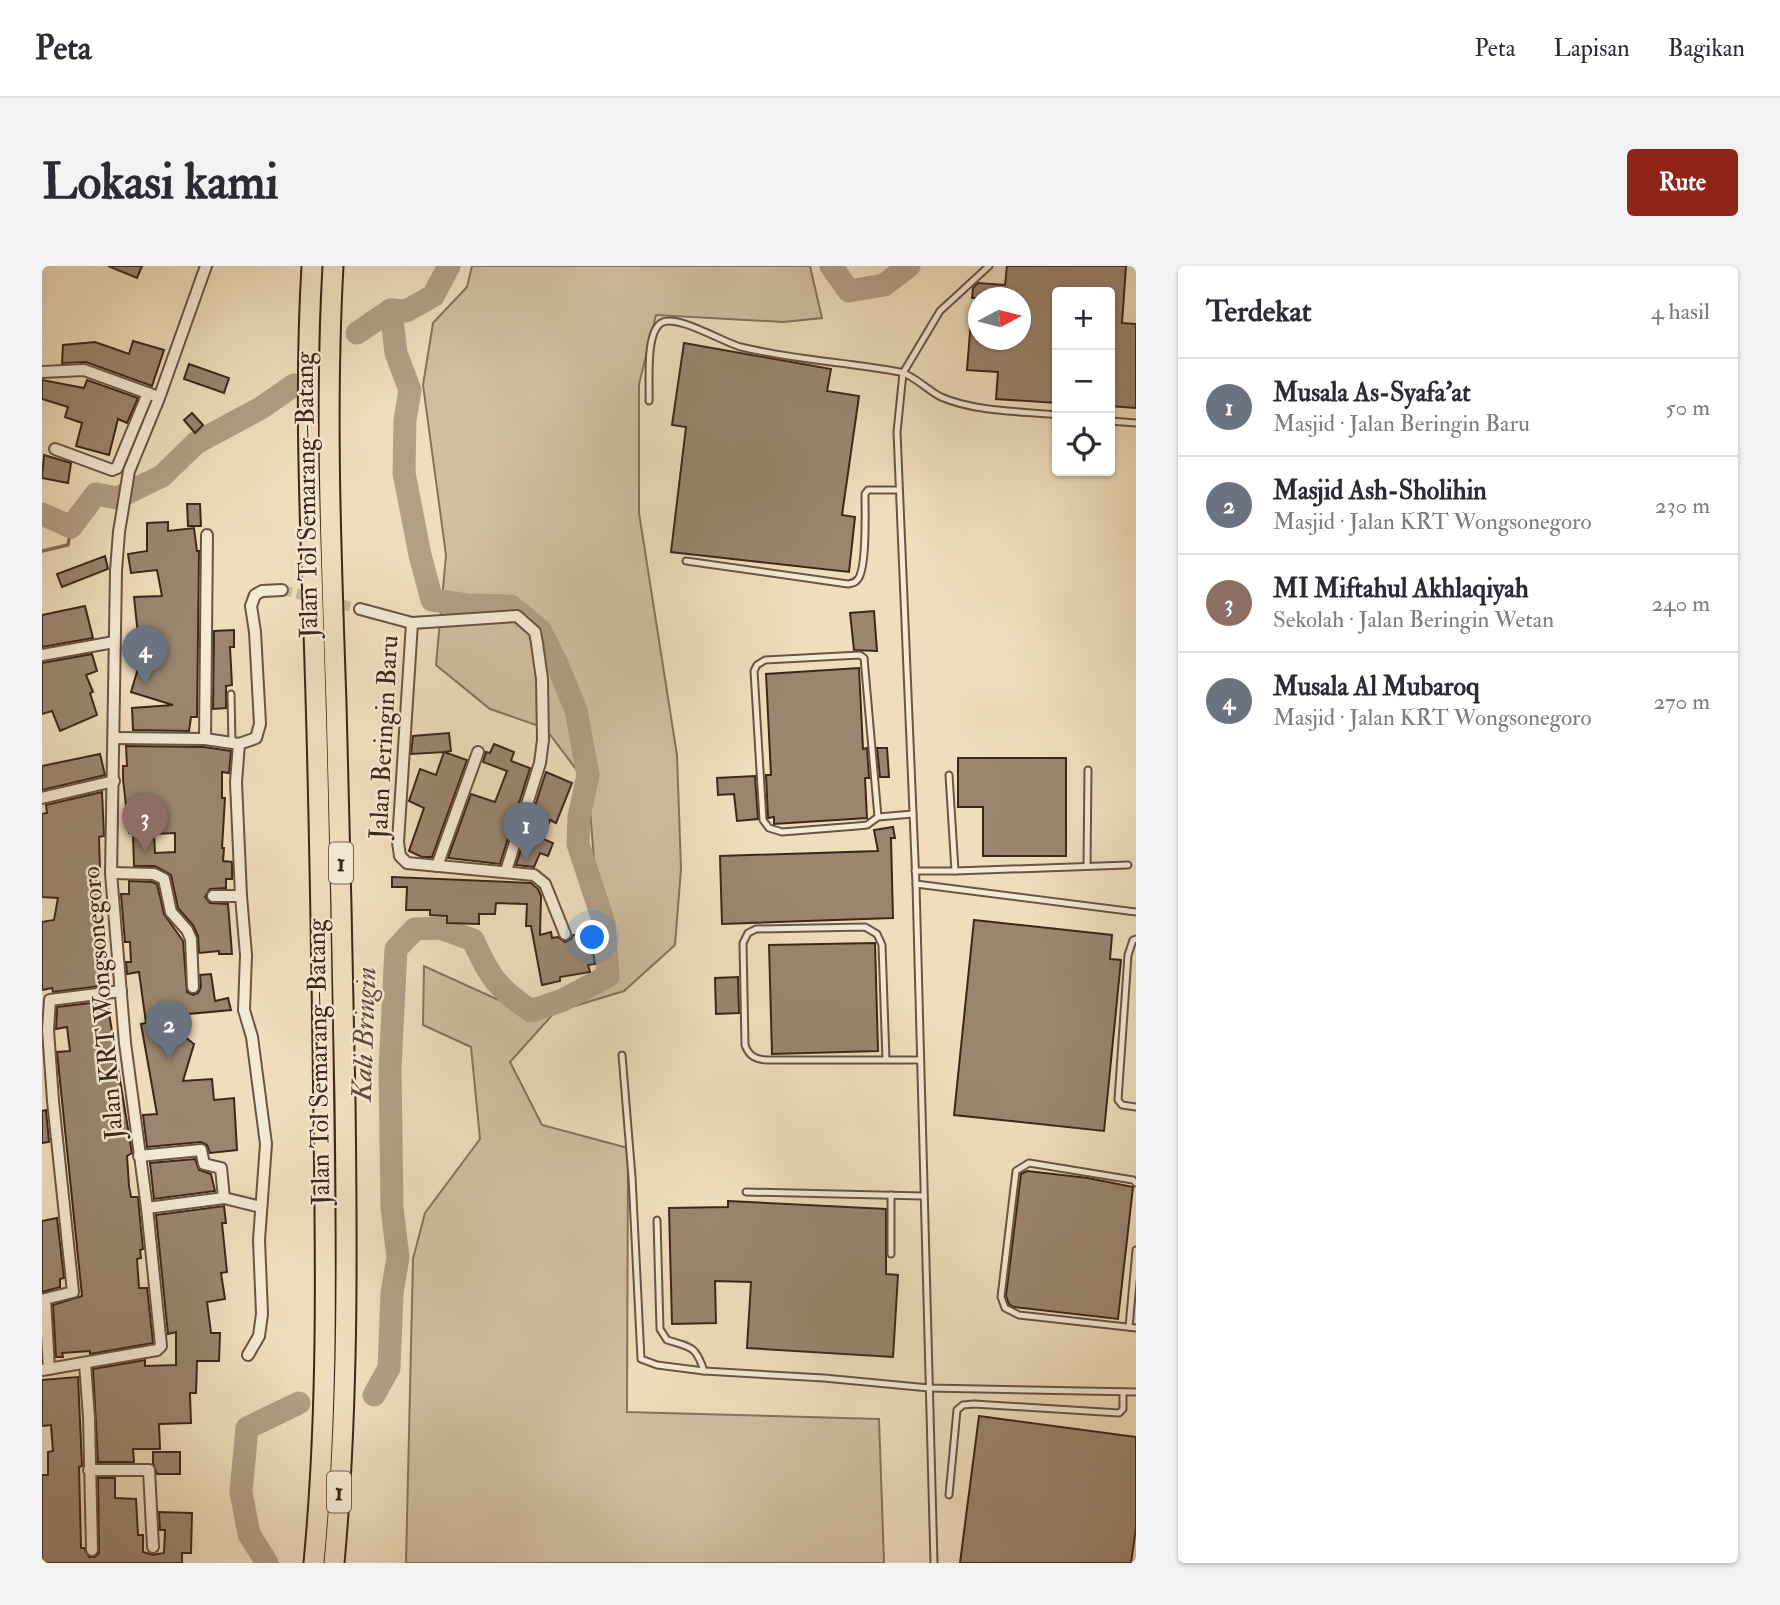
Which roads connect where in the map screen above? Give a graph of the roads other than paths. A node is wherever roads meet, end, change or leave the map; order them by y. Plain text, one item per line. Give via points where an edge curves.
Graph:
1 (206, 266) edge
2 (312, 266) edge
3 (333, 266) edge
4 (989, 266) edge
5 (42, 372) edge
6 (903, 373) junction
7 (153, 396) junction
8 (649, 401) dead end
9 (1052, 414) edge
10 (1115, 422) edge
11 (1136, 424) edge
12 (55, 449) dead end
13 (899, 490) junction
14 (207, 535) dead end
15 (686, 561) dead end
16 (282, 590) tunnel mouth
17 (360, 609) tunnel mouth
18 (412, 622) junction
19 (114, 642) junction
20 (42, 655) edge
21 (231, 694) dead end
22 (115, 738) junction
23 (205, 740) junction
24 (235, 743) junction
25 (478, 752) dead end
26 (1088, 770) dead end
27 (949, 775) dead end
28 (114, 780) junction
29 (42, 798) edge
30 (913, 814) junction
31 (878, 817) junction
32 (1087, 865) junction
33 (1128, 865) dead end
34 (436, 866) junction
35 (506, 871) junction
36 (915, 871) junction
37 (955, 871) junction
38 (111, 873) junction
39 (916, 884) junction
40 (213, 896) dead end
41 (241, 896) junction
42 (1136, 912) edge
43 (565, 934) dead end
44 (1136, 939) edge
45 (193, 987) dead end
46 (121, 991) junction
47 (45, 1024) edge
48 (622, 1055) dead end
49 (886, 1060) junction
50 (919, 1060) junction
51 (1136, 1107) edge
52 (138, 1156) junction
53 (1136, 1183) edge
54 (746, 1192) dead end
55 (891, 1195) junction
56 (923, 1196) junction
57 (224, 1198) junction
58 (261, 1207) junction
59 (147, 1208) junction
60 (657, 1220) dead end
61 (1136, 1250) edge
62 (891, 1254) dead end
63 (1132, 1328) edge
64 (248, 1355) dead end
65 (85, 1364) junction
66 (46, 1369) edge
67 (704, 1371) junction
68 (929, 1388) junction
69 (1124, 1392) junction
70 (1136, 1392) edge
71 (89, 1470) junction
72 (949, 1495) dead end
73 (153, 1547) dead end
74 (92, 1550) dead end
75 (314, 1563) edge
76 (334, 1563) edge
77 (934, 1563) edge

1 - 7 street
2 - 75 highway, Jalan Tol Semarang–Batang / 1 via 311,535 325,1202 323,1422
3 - 76 highway, Jalan Tol Semarang–Batang / 1 via 330,534 346,1160 345,1362
4 - 6 lane via 940,311
5 - 7 street via 84,370
6 - 8 lane via 761,352 688,324 667,321 660,324 650,349
6 - 9 lane via 953,401
6 - 13 lane via 897,432
7 - 12 street via 117,468 106,470
7 - 19 street, Jalan KRT Wongsonegoro via 129,471 119,532
10 - 11 lane
13 - 15 lane via 874,488 865,494 863,555 856,582
13 - 30 lane
14 - 23 street
16 - 24 street via 262,591 251,606 260,724 256,738
17 - 18 street, Jalan Beringin Baru
18 - 34 street, Jalan Beringin Baru via 398,842 400,856 407,863
18 - 35 street, Jalan Beringin Baru via 517,616 535,632 543,703 540,763
19 - 20 street
19 - 22 street, Jalan KRT Wongsonegoro
21 - 24 lane
22 - 23 street
22 - 28 street, Jalan KRT Wongsonegoro
23 - 24 street
24 - 41 street
25 - 34 street
26 - 32 lane
27 - 37 lane
28 - 29 street
28 - 38 street, Jalan KRT Wongsonegoro
30 - 31 lane
30 - 36 lane
31 - 31 lane via 857,827 782,832 769,828 763,820 757,665 765,660 864,658
32 - 33 lane
32 - 37 lane
34 - 35 street, Jalan Beringin Baru
35 - 43 street, Jalan Beringin Baru via 534,875 545,884
36 - 37 lane
36 - 39 lane
38 - 45 street via 154,874 164,879 171,912 191,939
38 - 46 street, Jalan KRT Wongsonegoro
39 - 42 lane
39 - 50 lane
40 - 41 street
41 - 58 street via 244,1010 252,1037 266,1144
44 - 51 lane via 1128,955 1118,1100
46 - 47 street via 51,999
46 - 52 street, Jalan KRT Wongsonegoro
47 - 66 street via 73,1292 45,1298
48 - 67 lane via 641,1359
49 - 49 lane via 758,1060 749,1054 745,1045 743,943 748,933 756,929 865,927 877,934 882,945
49 - 50 lane
50 - 56 lane
52 - 57 street via 201,1150 204,1164 221,1168
52 - 59 street, Jalan KRT Wongsonegoro
53 - 63 lane via 1022,1165 1016,1171 1001,1297 1005,1308 1019,1315
54 - 55 lane
55 - 56 lane
55 - 62 lane
56 - 68 lane
57 - 58 street
57 - 59 street
58 - 64 street via 262,1314 259,1336
59 - 65 street, Jalan KRT Wongsonegoro via 161,1346
60 - 67 lane via 660,1329 667,1340 692,1348
61 - 63 lane
65 - 66 street, Jalan KRT Wongsonegoro
65 - 71 street
67 - 68 lane
68 - 69 lane
68 - 77 lane
69 - 70 lane
69 - 72 lane via 1119,1413 963,1405 957,1410
71 - 73 street via 149,1470
71 - 74 street

